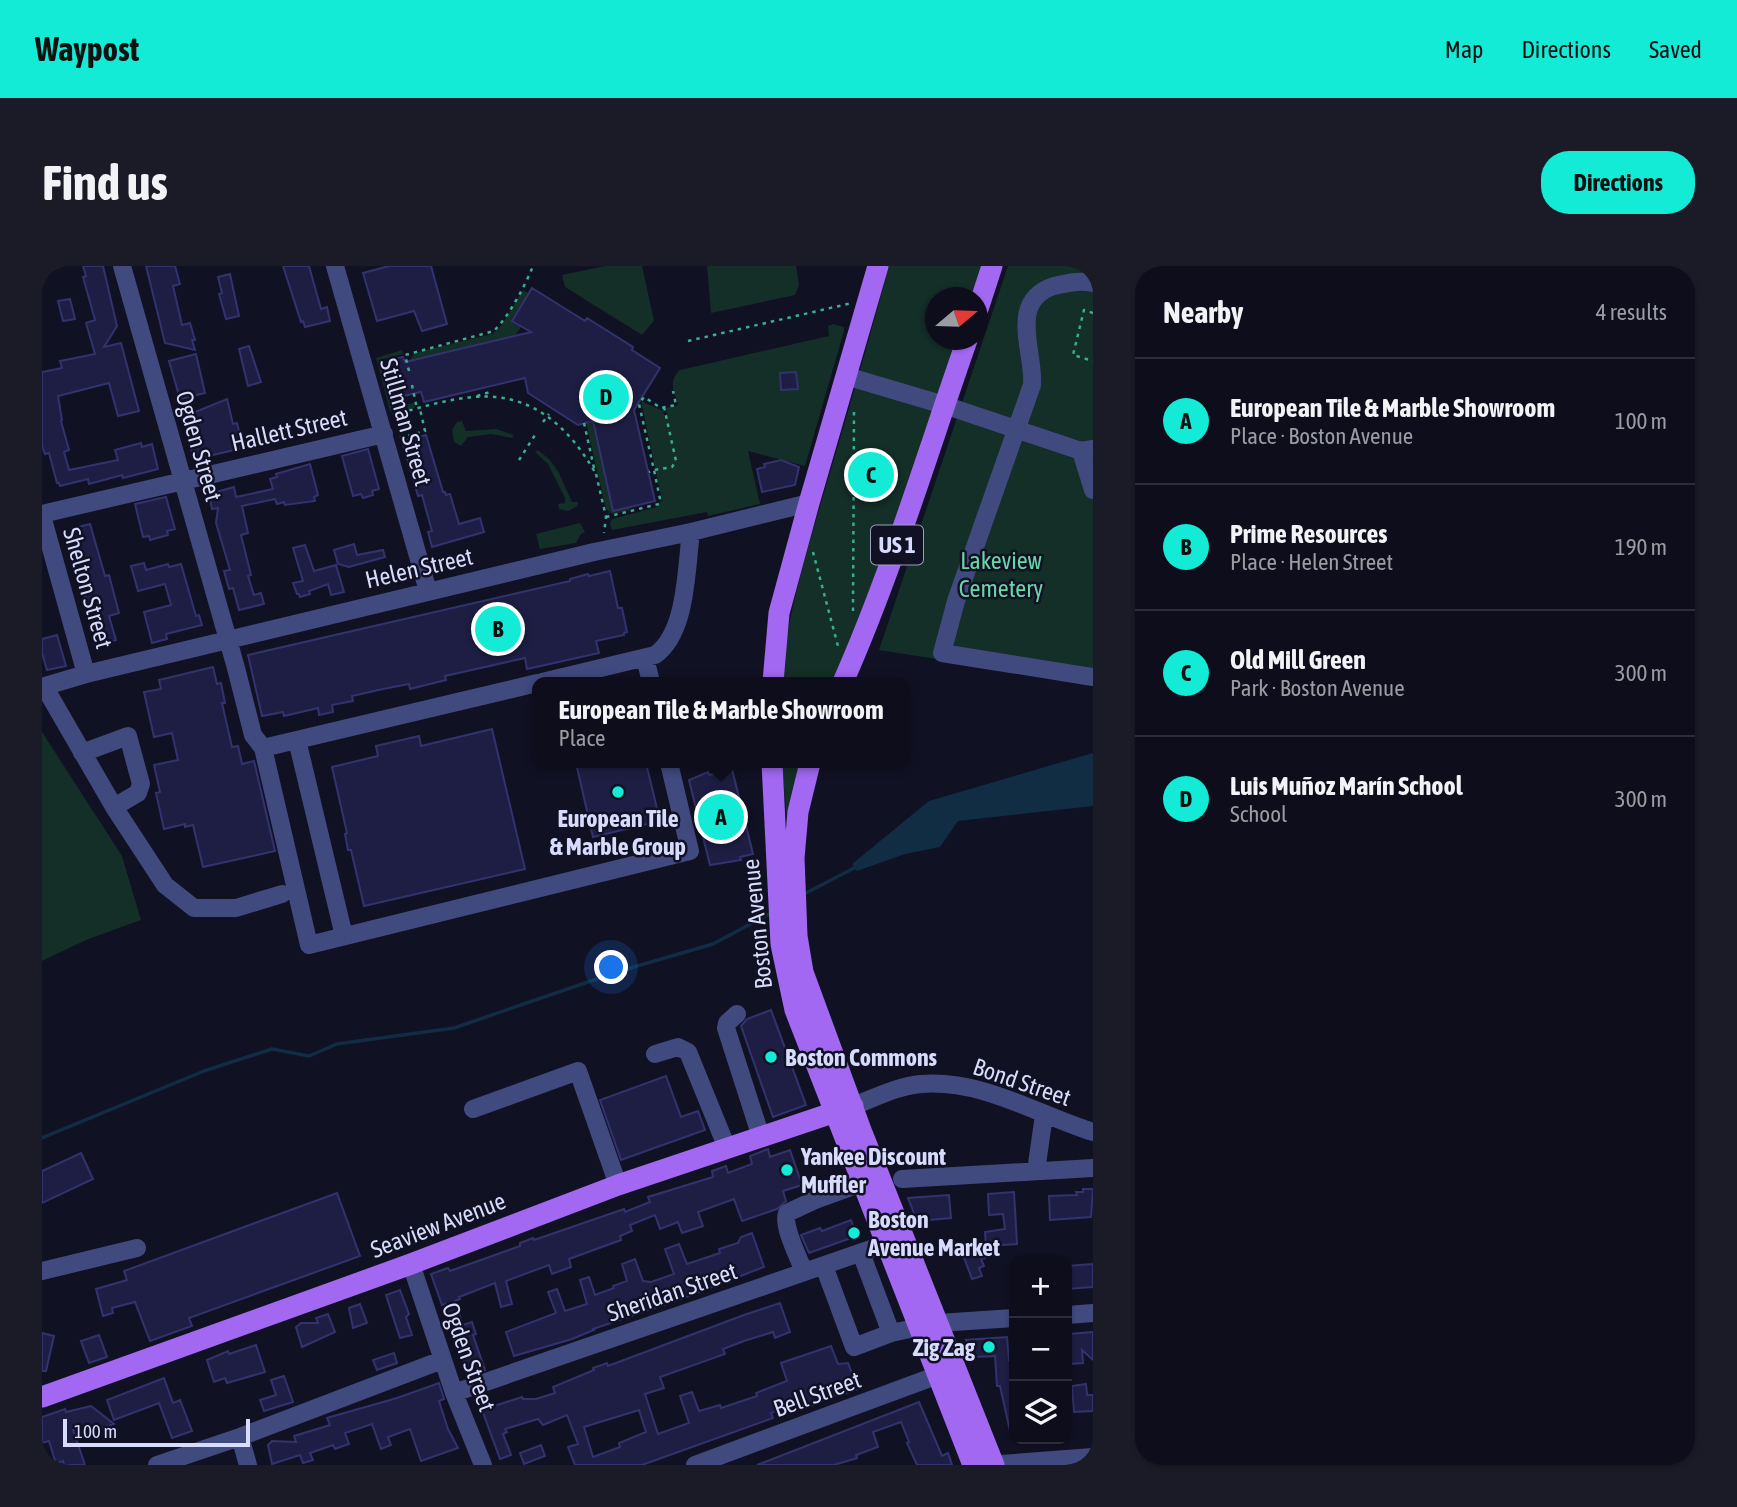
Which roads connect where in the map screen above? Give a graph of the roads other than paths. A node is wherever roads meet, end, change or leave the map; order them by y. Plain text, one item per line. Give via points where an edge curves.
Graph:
1 (122, 266) edge
2 (335, 266) edge
3 (878, 266) edge
4 (992, 266) edge
5 (1093, 283) edge
6 (985, 287) edge
7 (963, 350) edge
8 (846, 376) junction
9 (944, 405) junction
10 (1015, 429) junction
11 (390, 436) junction
12 (1087, 450) edge
13 (184, 479) junction
14 (1093, 489) edge
15 (809, 503) junction
16 (42, 515) edge
17 (691, 532) junction
18 (428, 591) junction
19 (226, 639) junction
20 (645, 658) junction
21 (86, 674) junction
22 (565, 677) edge
23 (650, 677) edge
24 (773, 677) edge
25 (845, 677) edge
26 (1093, 677) edge
27 (532, 685) edge
28 (43, 686) edge
29 (297, 740) junction
30 (263, 748) junction
31 (82, 753) junction
32 (670, 768) edge
33 (773, 768) edge
34 (809, 768) edge
35 (114, 807) junction
36 (282, 894) dead end
37 (786, 897) junction
38 (344, 936) junction
39 (737, 1014) dead end
40 (655, 1054) dead end
41 (473, 1109) dead end
42 (844, 1110) junction
43 (1044, 1115) junction
44 (1093, 1132) edge
45 (761, 1137) junction
46 (727, 1148) junction
47 (1093, 1168) edge
48 (1037, 1171) junction
49 (902, 1179) dead end
50 (871, 1180) junction
51 (618, 1185) junction
52 (895, 1241) junction
53 (137, 1248) dead end
54 (861, 1253) junction
55 (411, 1264) junction
56 (824, 1266) junction
57 (896, 1270) junction
58 (42, 1271) edge
59 (804, 1272) junction
60 (871, 1280) junction
61 (906, 1295) junction
62 (880, 1305) junction
63 (1093, 1313) edge
64 (1072, 1315) edge
65 (1009, 1318) edge
66 (928, 1326) junction
67 (891, 1334) junction
68 (442, 1360) junction
69 (946, 1372) junction
70 (454, 1394) junction
71 (42, 1397) edge
72 (240, 1437) junction
73 (1093, 1457) edge
74 (158, 1465) edge
75 (248, 1465) edge
76 (483, 1465) edge
77 (695, 1465) edge
78 (987, 1465) edge

1 - 13 street, Ogden Street
2 - 11 street, Stillman Street via 367,346
3 - 8 main road
4 - 6 main road
5 - 10 street via 1050,287 1035,298 1025,331 1032,385
7 - 9 main road, US 1
8 - 9 street
8 - 15 main road
9 - 10 street
9 - 25 main road, US 1 via 888,572
10 - 12 street
10 - 26 street via 942,653
11 - 13 street, Hallett Street
11 - 18 street, Stillman Street
12 - 14 street
13 - 16 street, Hallett Street
13 - 19 street, Ogden Street
15 - 17 street, Helen Street
15 - 24 main road via 779,613
16 - 21 street, Shelton Street
17 - 18 street, Helen Street
17 - 20 street via 672,638 666,648
18 - 19 street, Helen Street
19 - 21 street, Helen Street
19 - 30 street, Ogden Street via 253,735
20 - 22 street
20 - 23 street
21 - 28 street, Helen Street
27 - 29 street
28 - 31 street
29 - 30 street
29 - 38 street
30 - 38 street, Ogden Street via 309,944
31 - 35 street
31 - 35 street via 128,736 141,784 138,793
32 - 38 street via 690,852
33 - 37 main road, Boston Avenue
34 - 37 main road, Boston Avenue
35 - 36 street via 165,885 194,908 236,908
37 - 42 main road, Boston Avenue via 795,1010
39 - 45 street via 726,1028
40 - 46 street via 678,1047 688,1052
41 - 51 street via 578,1071
42 - 43 street, Bond Street via 902,1088 948,1084 995,1094
42 - 45 main road, Seaview Avenue
42 - 50 main road, Boston Avenue
43 - 44 street, Bond Street
43 - 48 street
45 - 46 main road, Seaview Avenue
46 - 51 main road, Seaview Avenue
47 - 48 street
48 - 49 street
50 - 52 main road, Boston Avenue
50 - 59 street via 787,1213 788,1230
51 - 55 main road, Seaview Avenue
52 - 54 street, Sheridan Street
52 - 57 main road, Boston Avenue
52 - 66 main road, Boston Avenue
53 - 58 street
54 - 56 street, Sheridan Street
54 - 60 street
55 - 68 street, Ogden Street
55 - 71 main road, Seaview Avenue
56 - 59 street, Sheridan Street
56 - 67 street via 854,1347
57 - 60 street
57 - 61 main road, Boston Avenue
59 - 70 street, Sheridan Street
60 - 62 street
61 - 62 street
61 - 66 main road, Boston Avenue
62 - 67 street
63 - 64 street
65 - 66 street
66 - 67 street
66 - 69 main road, Boston Avenue
68 - 70 street, Ogden Street
68 - 72 street
69 - 77 street, Bell Street
69 - 78 main road, Boston Avenue
70 - 76 street, Ogden Street
72 - 74 street
72 - 75 street
73 - 78 street

